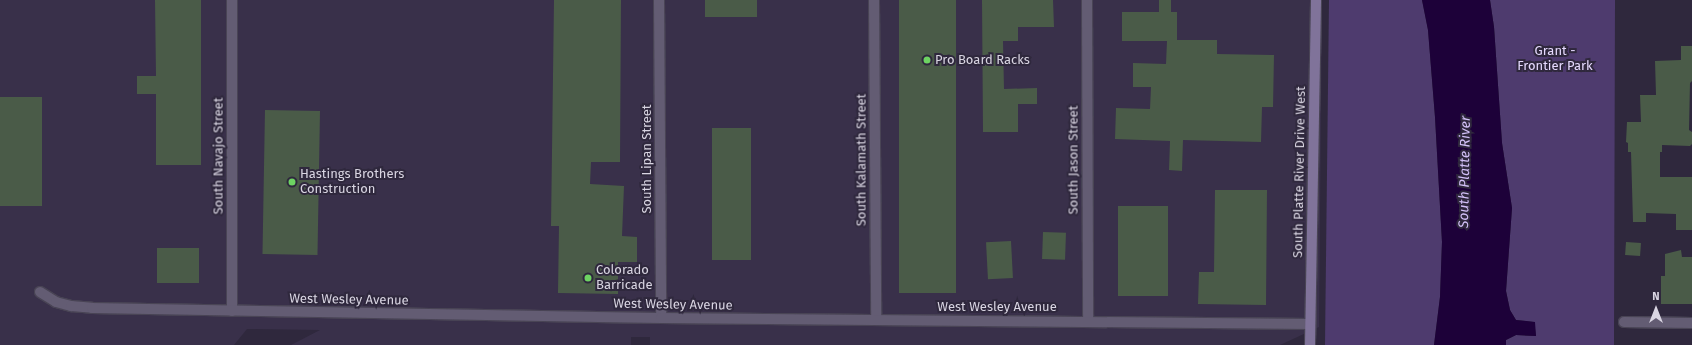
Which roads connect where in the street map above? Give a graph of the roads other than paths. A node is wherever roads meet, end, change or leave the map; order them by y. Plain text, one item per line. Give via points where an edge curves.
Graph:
1 (232, 0) edge
2 (659, 0) edge
3 (874, 0) edge
4 (1087, 0) edge
5 (1316, 0) edge
6 (40, 292) dead end
7 (232, 311) junction
8 (661, 318) junction
9 (876, 319) junction
10 (1088, 321) junction
11 (1624, 322) dead end
12 (1692, 323) edge
13 (1309, 324) junction
14 (1310, 345) edge

1 - 7 street, South Navajo Street
2 - 8 street, South Lipan Street
3 - 9 street, South Kalamath Street
4 - 10 street, South Jason Street
5 - 13 street, South Platte River Drive West
6 - 7 street, West Wesley Avenue via 56,302 71,306
7 - 8 street, West Wesley Avenue
8 - 9 street, West Wesley Avenue
9 - 10 street, West Wesley Avenue
10 - 13 street, West Wesley Avenue
11 - 12 street
13 - 14 street, South Platte River Drive West

